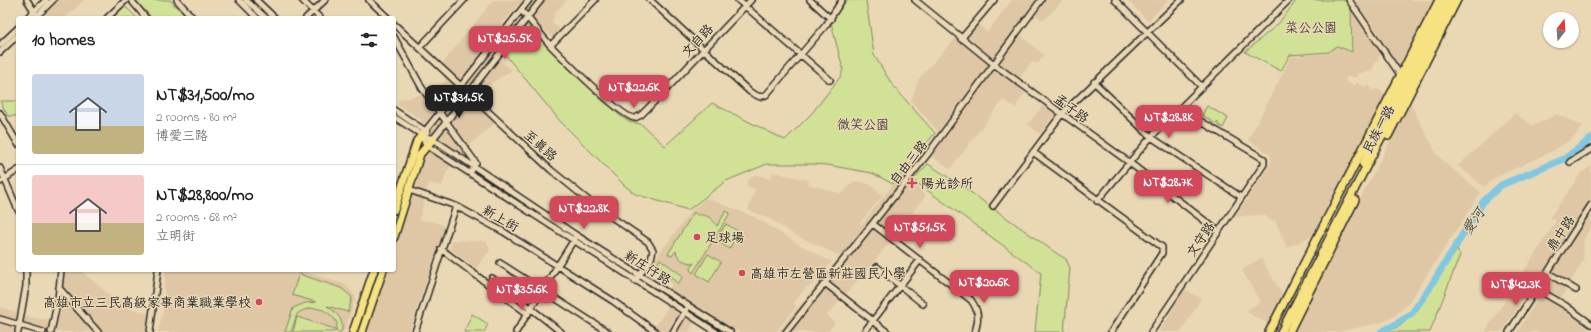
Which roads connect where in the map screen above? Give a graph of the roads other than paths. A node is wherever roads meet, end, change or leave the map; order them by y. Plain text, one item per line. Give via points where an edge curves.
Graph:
1 (28, 0) edge
2 (46, 0) edge
3 (53, 0) edge
4 (126, 0) edge
5 (131, 0) edge
6 (177, 0) edge
7 (239, 0) edge
8 (246, 0) edge
9 (256, 0) edge
10 (302, 0) edge
11 (325, 0) edge
12 (369, 0) edge
13 (464, 0) edge
14 (529, 0) edge
15 (541, 0) edge
16 (595, 0) edge
17 (650, 0) edge
18 (738, 0) edge
19 (751, 0) edge
20 (810, 0) edge
21 (842, 0) edge
22 (915, 0) edge
23 (994, 0) edge
24 (1041, 0) edge
25 (1115, 0) edge
26 (1181, 0) edge
27 (1289, 0) edge
28 (1349, 0) edge
29 (1440, 0) edge
30 (1446, 0) edge
31 (1452, 0) edge
32 (1457, 0) edge
33 (745, 6) junction
34 (521, 10) junction
35 (312, 12) junction
36 (36, 16) edge
37 (109, 16) edge
38 (144, 16) edge
39 (191, 16) edge
40 (255, 16) edge
41 (264, 16) edge
42 (273, 16) edge
43 (308, 16) edge
44 (317, 16) edge
45 (386, 16) edge
46 (528, 17) junction
47 (831, 19) junction
48 (396, 26) edge
49 (16, 30) edge
50 (1148, 31) junction
51 (16, 37) edge
52 (961, 38) junction
53 (396, 41) edge
54 (0, 45) edge
55 (551, 45) junction
56 (420, 46) junction
57 (704, 49) junction
58 (0, 52) edge
59 (800, 54) junction
60 (1426, 57) junction
61 (995, 65) junction
62 (830, 80) dead end
63 (1094, 82) junction
64 (1405, 82) junction
65 (461, 85) junction
66 (1202, 87) junction
67 (468, 92) junction
68 (1180, 109) junction
69 (0, 112) edge
70 (396, 112) edge
71 (439, 113) junction
72 (1061, 115) junction
73 (396, 118) edge
74 (446, 122) junction
75 (424, 133) junction
76 (1151, 137) junction
77 (433, 139) junction
78 (16, 140) edge
79 (426, 145) junction
80 (1379, 147) junction
81 (1591, 149) edge
82 (1033, 152) junction
83 (1570, 162) dead end
84 (1130, 163) junction
85 (0, 168) edge
86 (472, 170) junction
87 (16, 171) edge
88 (6, 178) junction
89 (0, 182) edge
90 (409, 190) junction
91 (1242, 197) junction
92 (1347, 200) junction
93 (1097, 201) junction
94 (396, 204) edge
95 (16, 205) edge
96 (1591, 205) edge
97 (456, 206) junction
98 (992, 206) dead end
99 (873, 224) junction
100 (396, 231) edge
101 (1218, 232) junction
102 (575, 238) junction
103 (441, 249) junction
104 (920, 260) junction
105 (500, 263) dead end
106 (557, 266) junction
107 (1313, 266) junction
108 (877, 267) dead end
109 (26, 272) edge
110 (61, 272) edge
111 (158, 272) edge
112 (373, 272) edge
113 (382, 272) edge
114 (1548, 273) junction
115 (639, 274) junction
116 (492, 278) dead end
117 (636, 281) junction
118 (825, 283) junction
119 (900, 286) junction
120 (59, 288) junction
121 (1537, 289) junction
122 (542, 290) junction
123 (1576, 290) dead end
124 (923, 304) dead end
125 (1299, 304) junction
126 (689, 306) junction
127 (531, 308) junction
128 (685, 312) junction
129 (528, 314) junction
130 (0, 319) edge
131 (873, 321) junction
132 (1591, 324) edge
133 (20, 325) junction
134 (1277, 328) edge
135 (18, 332) edge
136 (43, 332) edge
137 (51, 332) edge
138 (98, 332) edge
139 (150, 332) edge
140 (353, 332) edge
141 (362, 332) edge
142 (415, 332) edge
143 (516, 332) edge
144 (561, 332) edge
145 (608, 332) edge
146 (656, 332) edge
147 (673, 332) edge
148 (716, 332) edge
149 (730, 332) edge
150 (786, 332) edge
151 (864, 332) edge
152 (887, 332) edge
153 (975, 332) edge
154 (1111, 332) edge
155 (1151, 332) edge
156 (1269, 332) edge
157 (1289, 332) edge
158 (1509, 332) edge

1 - 36 street
2 - 36 street
3 - 36 street
4 - 37 street
5 - 38 street
6 - 39 street
7 - 40 street
8 - 41 street
9 - 42 street
10 - 35 street
11 - 35 street
12 - 45 street
13 - 56 street
14 - 34 street
15 - 46 street
16 - 55 street
17 - 57 street
18 - 33 street
19 - 33 street, 文自路
20 - 47 street
21 - 47 street
22 - 52 street, 孟子路
23 - 52 street
24 - 61 street, 自由三路
25 - 50 street
26 - 50 street
27 - 66 street
28 - 64 street
29 - 64 main road, 民族一路
30 - 64 main road, 民族一路
31 - 60 main road, 民族一路
32 - 60 main road, 民族一路
33 - 57 street, 文自路
33 - 59 street
34 - 46 street, 文自路
34 - 65 street
35 - 43 street
35 - 44 street
46 - 55 street, 文自路
46 - 67 street
47 - 59 street
48 - 56 street, 至真路
49 - 54 street
50 - 63 street
50 - 66 street
51 - 58 street
52 - 61 street, 孟子路
53 - 71 street
55 - 57 street, 文自路 via 614,106 632,118 642,114
56 - 65 street, 至真路
57 - 59 street via 750,92 760,97 766,95
59 - 62 street
60 - 64 main road, 民族一路
60 - 80 main road, 民族一路
61 - 72 street, 孟子路
61 - 99 street, 自由三路
63 - 72 street
63 - 76 street
64 - 80 main road, 民族一路
64 - 92 main road, 民族一路 via 1364,155
65 - 67 street, 至真路
65 - 71 street
66 - 68 street
67 - 74 street
67 - 115 street, 至真路 via 552,170 594,205 648,242 653,250 651,259
68 - 76 street
68 - 91 street, 文守路 via 1264,159 1260,171
69 - 78 street
70 - 75 street
71 - 74 street
71 - 75 street
72 - 82 street
72 - 84 street, 孟子路
73 - 75 street
74 - 77 street
74 - 86 street via 476,162
75 - 77 street, 新庄仔路
75 - 79 street
75 - 94 main road via 417,141
76 - 84 street
76 - 91 street
77 - 79 main road
77 - 86 street, 新庄仔路
79 - 86 street, 新庄仔路
79 - 90 main road via 420,154
80 - 92 main road, 民族一路
81 - 83 street
82 - 93 street
82 - 98 street
84 - 93 street
84 - 101 street, 孟子路
85 - 88 street
86 - 102 street, 新庄仔路
87 - 88 street
88 - 89 street
88 - 95 street
90 - 97 street, 新上街
90 - 100 main road
91 - 101 street, 文守路
92 - 107 main road, 民族一路
93 - 154 street via 1162,247 1162,253
96 - 114 street, 鼎中路
97 - 103 street
97 - 106 street, 新上街 via 504,232
99 - 104 street
99 - 118 street, 自由三路
101 - 155 street, 文守路
102 - 106 street
102 - 115 street, 新庄仔路
102 - 117 street, 新庄仔路
103 - 129 street
103 - 142 street
104 - 119 street
104 - 153 street via 976,306 979,321
105 - 122 street
106 - 122 street
106 - 146 street, 新上街
107 - 125 main road, 民族一路
107 - 134 main road, 民族一路
108 - 119 street
109 - 133 street
110 - 120 street
111 - 139 street
112 - 140 main road
113 - 141 main road
114 - 121 street, 鼎中路
114 - 123 street
115 - 117 street, 至真路
115 - 126 street, 新庄仔路
116 - 127 street
117 - 128 street, 新庄仔路
118 - 131 street
118 - 150 street, 自由三路
119 - 124 street
119 - 131 street
120 - 137 street
120 - 138 street
121 - 132 street
121 - 158 street, 鼎中路
122 - 127 street
122 - 145 street
125 - 134 main road, 民族一路
125 - 157 main road, 民族一路
126 - 128 street
126 - 149 street, 新庄仔路
127 - 129 street
127 - 144 street
128 - 147 street
128 - 148 street, 新庄仔路
129 - 143 street
130 - 133 street
131 - 151 street
131 - 152 street
133 - 135 street
133 - 136 street
134 - 156 main road, 民族一路

